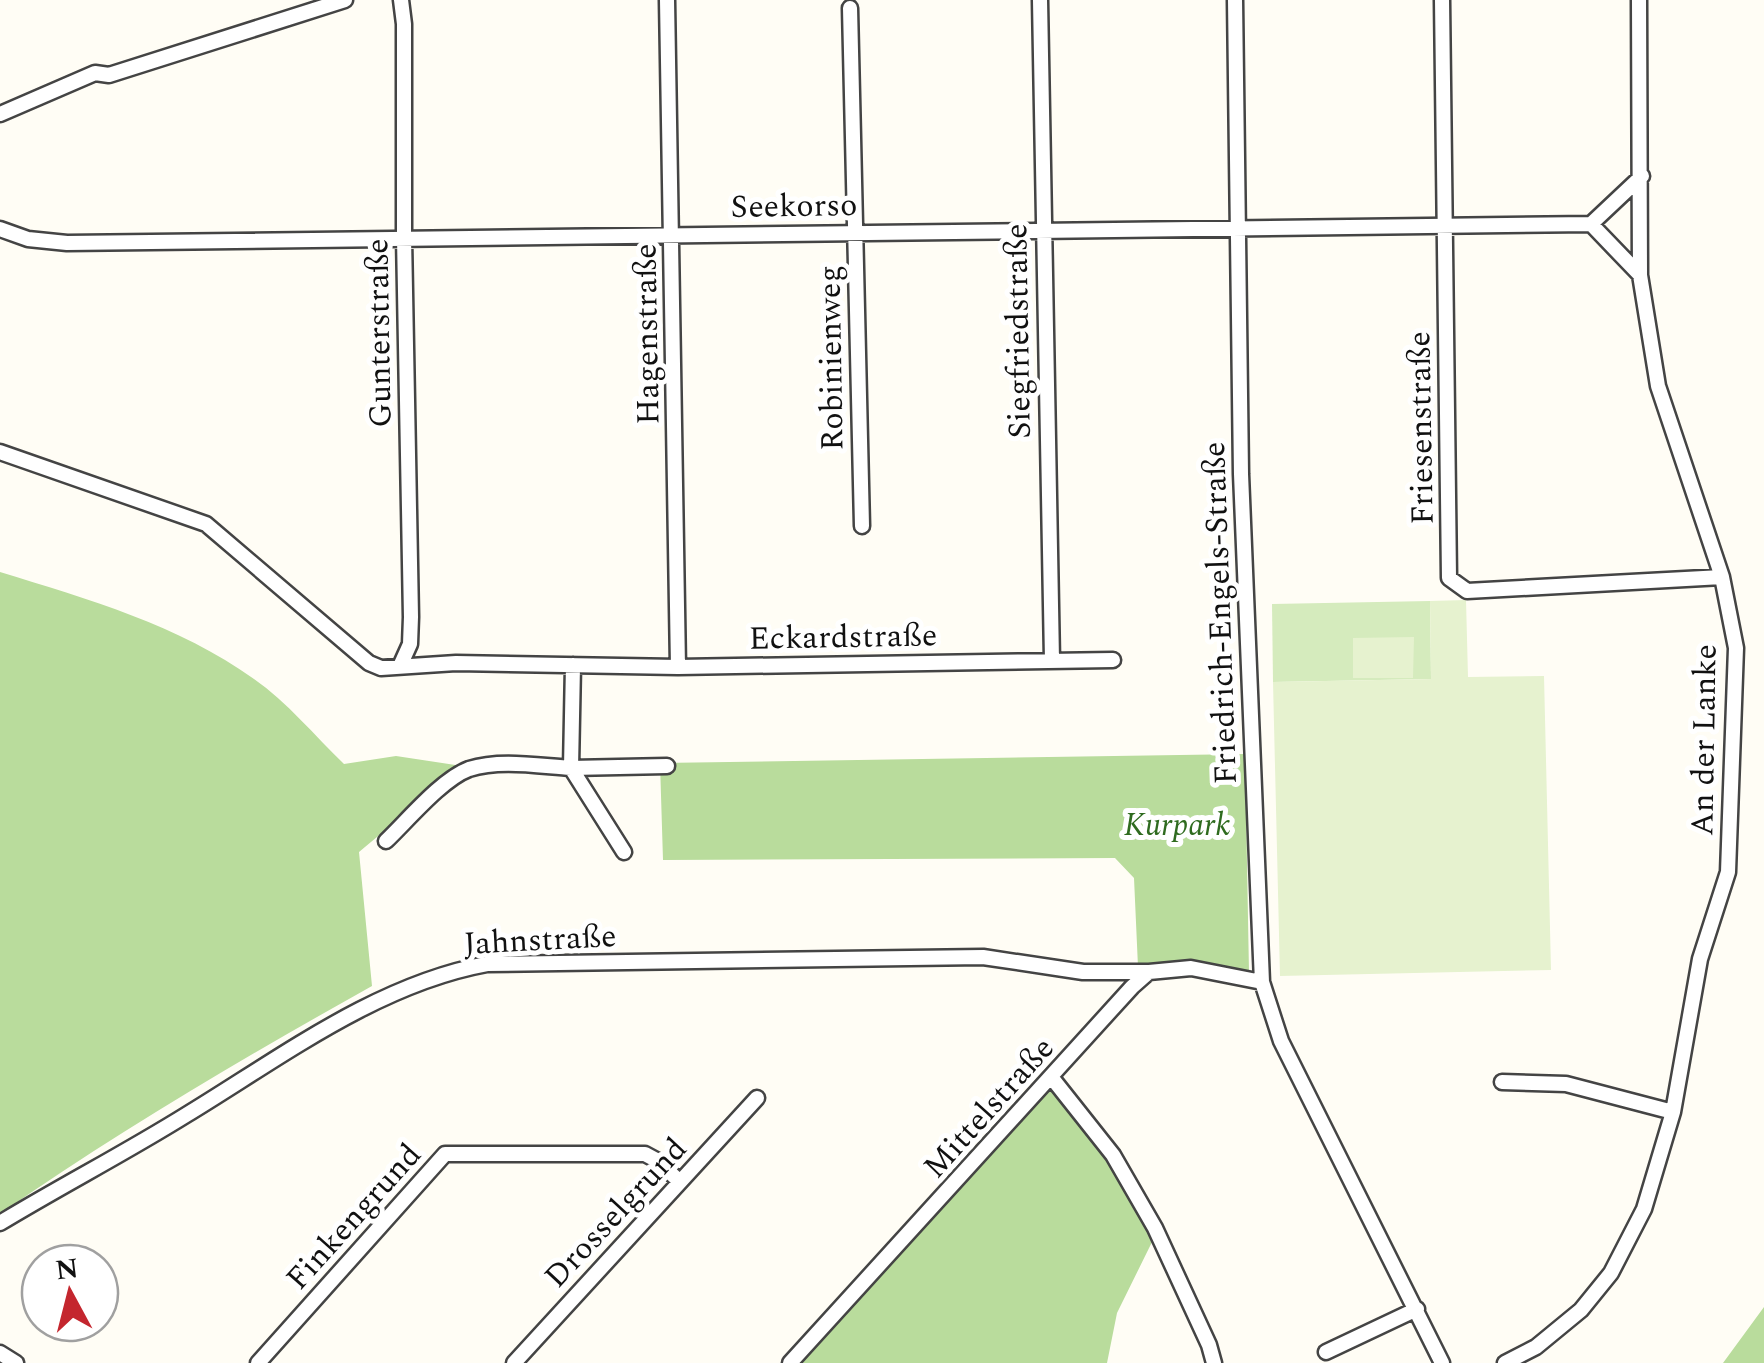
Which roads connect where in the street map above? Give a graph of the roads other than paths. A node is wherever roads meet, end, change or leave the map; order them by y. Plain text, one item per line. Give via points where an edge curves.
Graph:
1 (346, 0) edge
2 (401, 0) edge
3 (667, 0) edge
4 (1040, 0) edge
5 (1234, 0) edge
6 (1442, 0) edge
7 (1640, 0) edge
8 (850, 8) dead end
9 (0, 114) edge
10 (1642, 176) junction
11 (1446, 224) junction
12 (1592, 224) junction
13 (1238, 227) junction
14 (0, 229) edge
15 (1042, 229) junction
16 (855, 231) junction
17 (672, 234) junction
18 (404, 237) junction
19 (1640, 275) junction
20 (0, 452) edge
21 (862, 526) dead end
22 (1722, 577) junction
23 (1052, 660) junction
24 (1113, 660) dead end
25 (401, 664) junction
26 (574, 665) junction
27 (678, 667) junction
28 (667, 766) dead end
29 (571, 768) junction
30 (386, 840) dead end
31 (624, 852) dead end
32 (1149, 972) junction
33 (1262, 982) junction
34 (1052, 1078) junction
35 (1502, 1082) dead end
36 (757, 1098) dead end
37 (1673, 1112) junction
38 (680, 1182) junction
39 (0, 1223) edge
40 (1418, 1309) junction
41 (0, 1352) edge
42 (1326, 1352) dead end
43 (16, 1363) edge
44 (258, 1363) edge
45 (514, 1363) edge
46 (790, 1363) edge
47 (1214, 1363) edge
48 (1442, 1363) edge
49 (1505, 1363) edge

1 - 9 street via 108,75 95,73
2 - 18 street, Gunterstraße
3 - 17 street, Hagenstraße
4 - 15 street, Siegfriedstraße
5 - 13 street, Friedrich-Engels-Straße
6 - 11 street, Friesenstraße
7 - 10 street, An der Lanke
8 - 16 street, Robinienweg
10 - 12 street
10 - 19 street, An der Lanke
11 - 12 street, Seekorso
11 - 13 street, Seekorso
11 - 22 street, Friesenstraße via 1449,578 1466,591
12 - 19 street
13 - 15 street, Seekorso
13 - 33 street, Friedrich-Engels-Straße
14 - 18 street, Seekorso via 67,243
15 - 16 street, Seekorso
15 - 23 street, Siegfriedstraße
16 - 17 street, Seekorso
16 - 21 street, Robinienweg
17 - 18 street, Seekorso
17 - 27 street, Hagenstraße
18 - 25 street, Gunterstraße via 411,618
19 - 22 street, An der Lanke via 1658,386
20 - 25 street, Eckardstraße via 206,524 369,663
22 - 37 street, An der Lanke via 1736,648 1728,872 1700,959
23 - 24 street, Eckardstraße
23 - 27 street, Eckardstraße
25 - 26 street, Eckardstraße
26 - 27 street, Eckardstraße
26 - 29 street
28 - 29 street
29 - 30 street via 511,764 470,770
29 - 31 street
32 - 33 street via 1191,968
32 - 34 street, Mittelstraße
32 - 39 street, Jahnstraße via 1083,972 983,957 487,964 454,970 418,981 325,1031
33 - 40 street, Friedrich-Engels-Straße via 1281,1041
34 - 46 street, Mittelstraße
34 - 47 street via 1122,1170 1155,1228
35 - 37 street via 1566,1084
36 - 38 street, Drosselgrund
37 - 49 street, An der Lanke via 1644,1209 1611,1272 1561,1329
38 - 44 street, Finkengrund via 646,1154 444,1154
38 - 45 street, Drosselgrund
40 - 42 street
40 - 48 street, Friedrich-Engels-Straße
41 - 43 street

